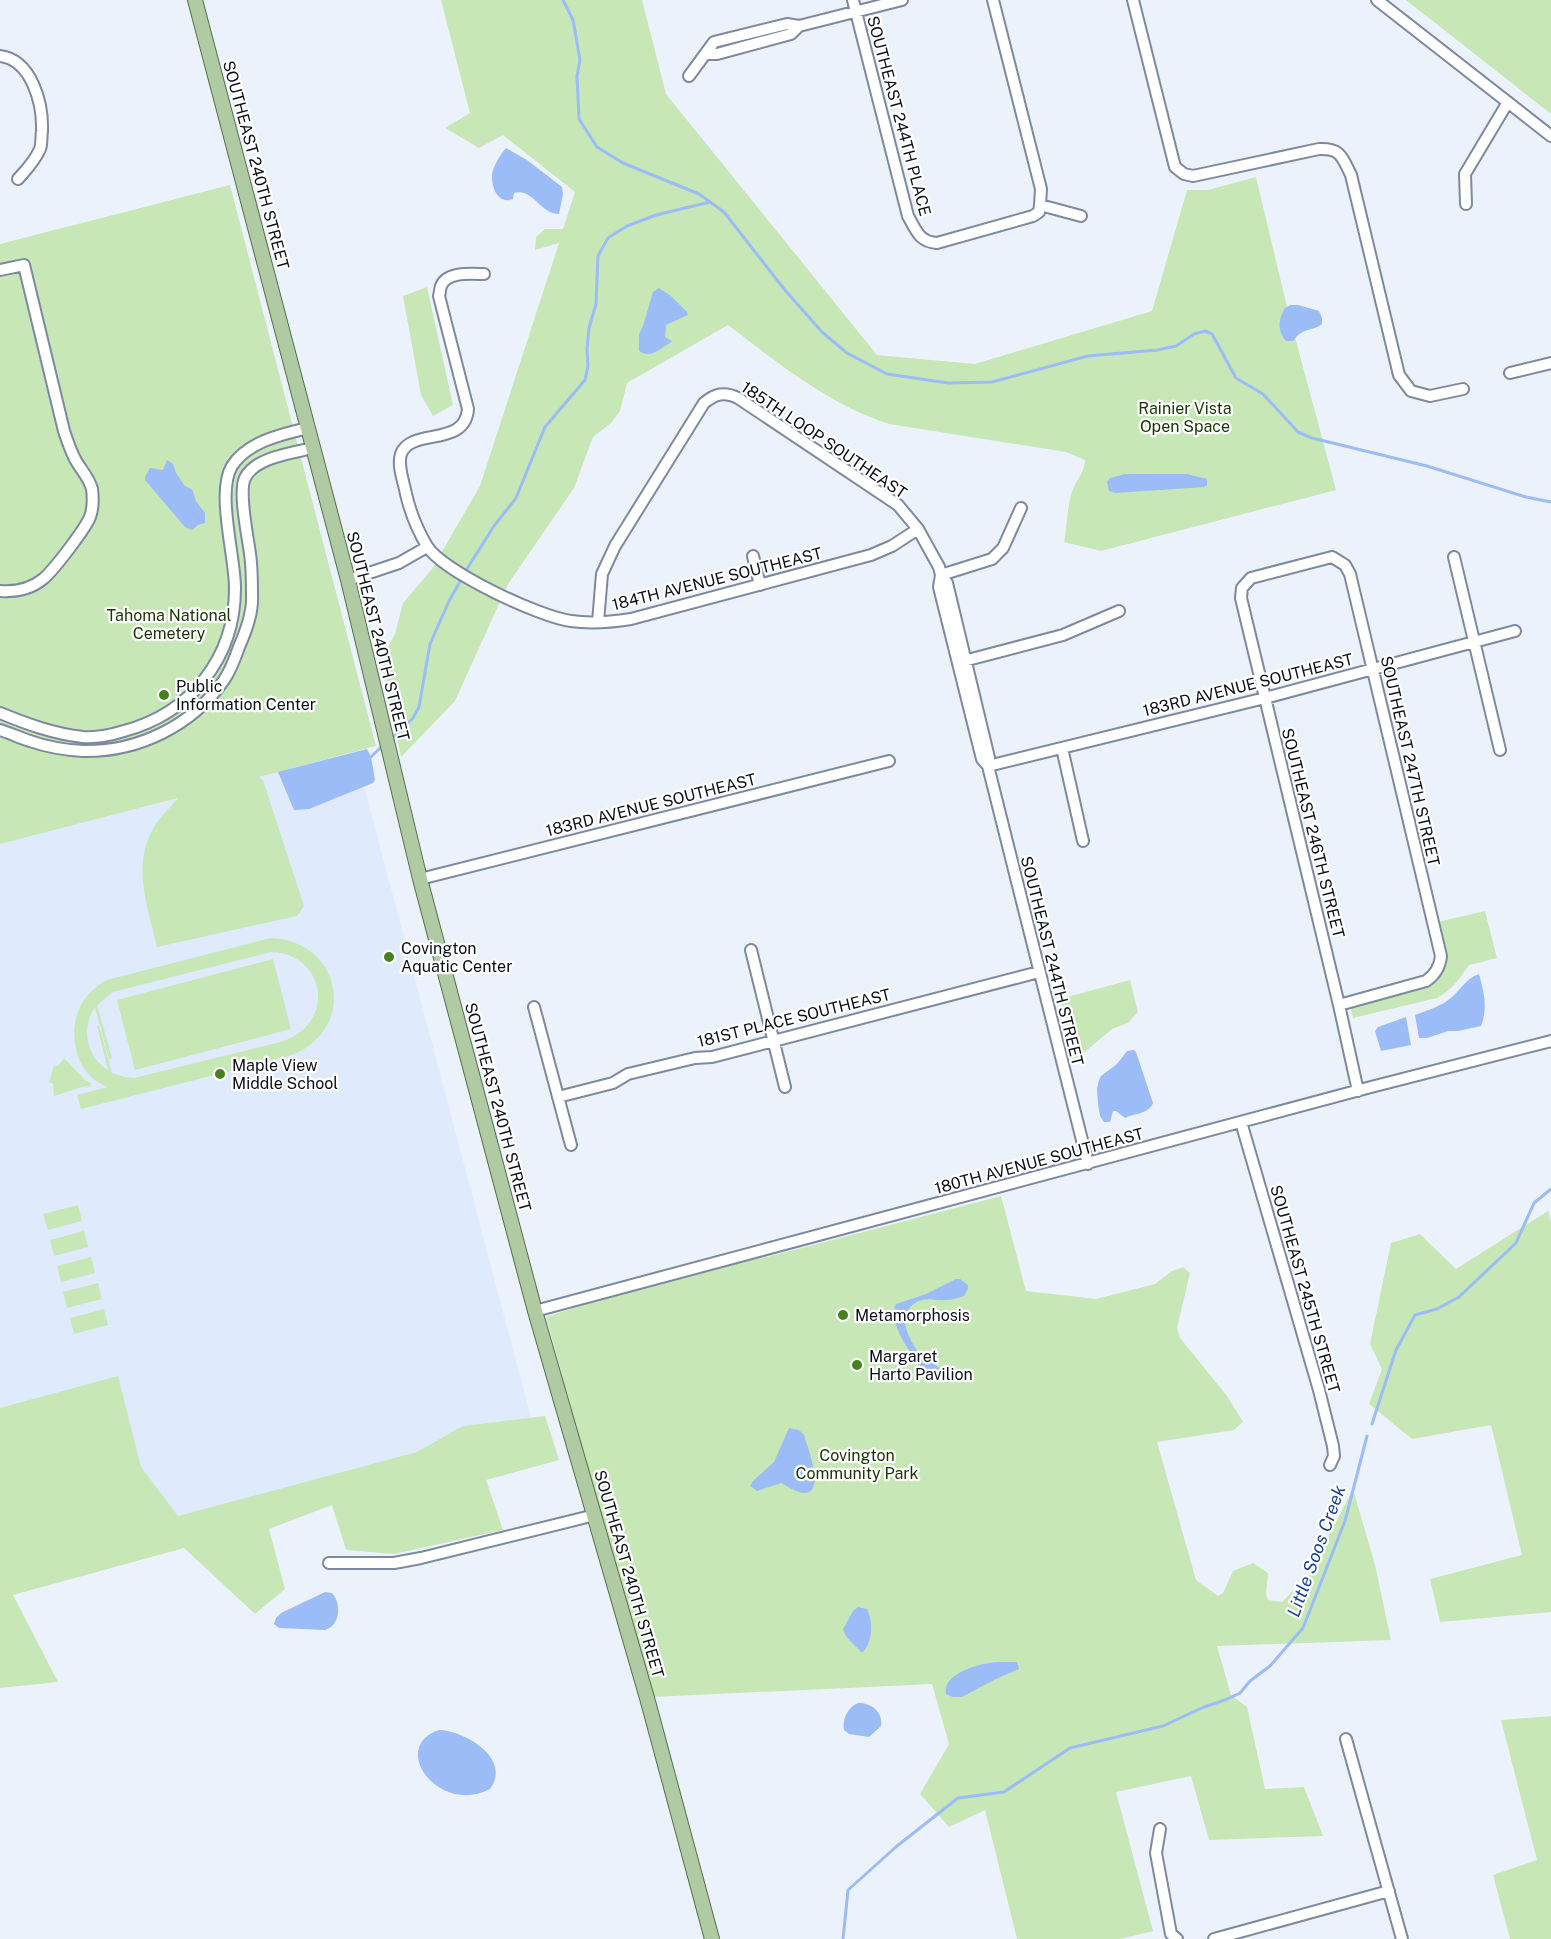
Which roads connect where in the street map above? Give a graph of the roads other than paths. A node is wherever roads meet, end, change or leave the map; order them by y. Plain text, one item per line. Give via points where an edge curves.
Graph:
1 (195, 0) edge
2 (853, 0) edge
3 (902, 0) edge
4 (993, 0) edge
5 (1134, 0) edge
6 (1377, 0) edge
7 (855, 12) junction
8 (0, 56) edge
9 (689, 76) dead end
10 (1508, 102) junction
11 (1551, 136) edge
12 (18, 179) dead end
13 (1466, 204) dead end
14 (1040, 205) junction
15 (1081, 216) dead end
16 (0, 270) edge
17 (484, 274) dead end
18 (1551, 363) edge
19 (1510, 373) dead end
20 (1463, 389) dead end
21 (308, 428) junction
22 (274, 438) junction
23 (313, 448) junction
24 (278, 457) junction
25 (1021, 508) dead end
26 (918, 529) junction
27 (248, 542) junction
28 (232, 545) junction
29 (427, 547) junction
30 (753, 556) dead end
31 (1454, 557) dead end
32 (1340, 561) joint
33 (941, 575) junction
34 (348, 580) junction
35 (760, 585) junction
36 (0, 591) edge
37 (1119, 610) dead end
38 (598, 622) junction
39 (1515, 632) dead end
40 (1474, 642) junction
41 (962, 662) junction
42 (1373, 669) junction
43 (1265, 698) junction
44 (0, 713) edge
45 (0, 730) edge
46 (1062, 748) junction
47 (1500, 750) dead end
48 (889, 761) dead end
49 (988, 766) junction
50 (1083, 841) dead end
51 (420, 879) junction
52 (751, 950) dead end
53 (1039, 972) junction
54 (1339, 1005) junction
55 (534, 1007) dead end
56 (773, 1039) junction
57 (1551, 1041) edge
58 (785, 1087) dead end
59 (1358, 1091) junction
60 (558, 1097) junction
61 (1241, 1122) junction
62 (571, 1145) dead end
63 (1088, 1164) junction
64 (535, 1311) junction
65 (1330, 1465) dead end
66 (595, 1515) junction
67 (328, 1563) dead end
68 (1346, 1739) dead end
69 (1160, 1829) dead end
70 (1389, 1890) junction
71 (712, 1939) edge
72 (1177, 1939) edge
73 (1214, 1939) edge
74 (1402, 1939) edge

1 - 21 main road, SOUTHEAST 240TH STREET
2 - 7 street, SOUTHEAST 244TH PLACE
3 - 7 street
4 - 14 street via 1041,189
5 - 20 street via 1175,166 1193,176 1320,149 1331,149 1341,156 1351,175 1399,375 1411,391 1430,396
6 - 10 street
7 - 9 street via 799,26 791,34 706,54
7 - 14 street, SOUTHEAST 244TH PLACE via 908,216 920,238 937,243 1033,216
8 - 12 street via 21,66 26,73 38,99 42,121 41,147 32,165
10 - 11 street
10 - 13 street via 1465,174
14 - 15 street
16 - 36 street via 24,265 64,431 92,489 90,517 56,566 27,588
17 - 29 street via 447,278 441,284 439,296 468,408 465,421 454,431 410,444 402,452 400,466 408,501
18 - 19 street
21 - 22 street
21 - 23 main road, SOUTHEAST 240TH STREET
22 - 24 street
22 - 28 street via 242,454 231,468 225,504
23 - 24 street
23 - 34 main road, SOUTHEAST 240TH STREET
24 - 27 street via 260,462 243,479
25 - 33 street via 1003,548 992,559
26 - 33 street, SOUTHEAST 244TH STREET
26 - 35 street, 184TH AVENUE SOUTHEAST via 871,555
26 - 38 street, 185TH LOOP SOUTHEAST via 898,504 738,398 719,394 704,403 615,546 602,574
27 - 28 street
27 - 45 street via 252,598 248,626 235,660 224,680 198,709 173,728 117,749 84,751 58,749
28 - 44 street via 233,622 209,674 177,708 134,728 85,737 58,733
29 - 34 street via 399,563
29 - 38 street, 184TH AVENUE SOUTHEAST via 465,578 544,613 572,621
30 - 35 street
31 - 40 street
32 - 42 street, SOUTHEAST 247TH STREET via 1350,574
32 - 43 street, SOUTHEAST 246TH STREET via 1332,556 1251,578 1242,588 1241,598
33 - 41 street, SOUTHEAST 244TH STREET via 939,587
34 - 51 main road, SOUTHEAST 240TH STREET
35 - 38 street, 184TH AVENUE SOUTHEAST via 631,619
37 - 41 street via 1063,635
39 - 40 street, 183RD AVENUE SOUTHEAST
40 - 42 street, 183RD AVENUE SOUTHEAST
40 - 47 street
41 - 49 street, SOUTHEAST 244TH STREET via 982,759
42 - 43 street, 183RD AVENUE SOUTHEAST
42 - 54 street, SOUTHEAST 247TH STREET via 1441,956 1436,971 1426,981
43 - 46 street, 183RD AVENUE SOUTHEAST
43 - 54 street, SOUTHEAST 246TH STREET
46 - 49 street, 183RD AVENUE SOUTHEAST
46 - 50 street
48 - 51 street, 183RD AVENUE SOUTHEAST
49 - 53 street, SOUTHEAST 244TH STREET
51 - 64 main road, SOUTHEAST 240TH STREET
52 - 56 street
53 - 56 street, 181ST PLACE SOUTHEAST
53 - 63 street, SOUTHEAST 244TH STREET
54 - 59 street, SOUTHEAST 246TH STREET
55 - 60 street
56 - 58 street
56 - 60 street, 181ST PLACE SOUTHEAST via 712,1057 628,1074 614,1083
57 - 59 street, 180TH AVENUE SOUTHEAST
59 - 61 street, 180TH AVENUE SOUTHEAST
60 - 62 street
61 - 63 street, 180TH AVENUE SOUTHEAST
61 - 65 street, SOUTHEAST 245TH STREET via 1333,1446
63 - 64 street, 180TH AVENUE SOUTHEAST
64 - 66 main road, SOUTHEAST 240TH STREET
66 - 67 street via 394,1563
66 - 71 main road, SOUTHEAST 240TH STREET
68 - 70 street
69 - 72 street via 1156,1853 1171,1934
70 - 73 street
70 - 74 street

